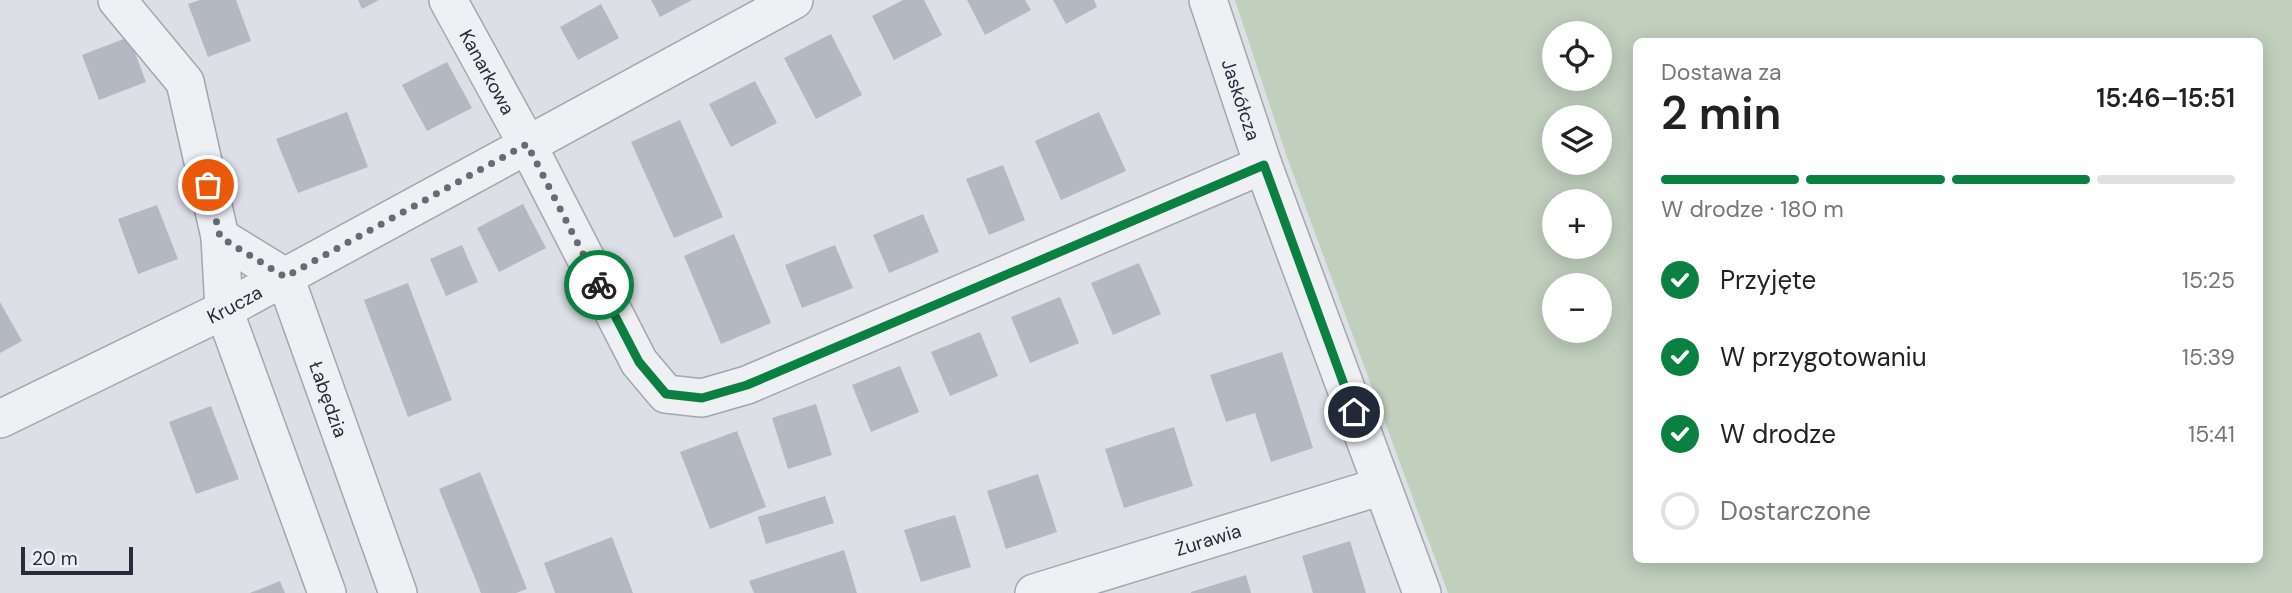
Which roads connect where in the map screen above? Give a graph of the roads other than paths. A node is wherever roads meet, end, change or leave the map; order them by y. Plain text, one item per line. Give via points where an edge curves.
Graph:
1 (117, 0) edge
2 (448, 0) edge
3 (794, 0) edge
4 (1208, 0) edge
5 (527, 144) junction
6 (1264, 165) junction
7 (220, 237) junction
8 (285, 277) junction
9 (224, 310) junction
10 (0, 419) edge
11 (1382, 486) junction
12 (327, 593) edge
13 (398, 593) edge
14 (1034, 593) edge
15 (1422, 593) edge

1 - 7 street via 185,82
2 - 5 street, Kanarkowa
3 - 5 street, Krucza
4 - 6 street, Jaskółcza
5 - 6 street, Kanarkowa via 639,362 666,394 702,398 747,385
5 - 8 street, Krucza
6 - 11 street, Jaskółcza
7 - 8 street
7 - 9 street
8 - 9 street, Krucza
8 - 13 street, Łabędzia
9 - 10 street, Krucza
9 - 12 street
11 - 14 street, Żurawia
11 - 15 street, Jaskółcza

